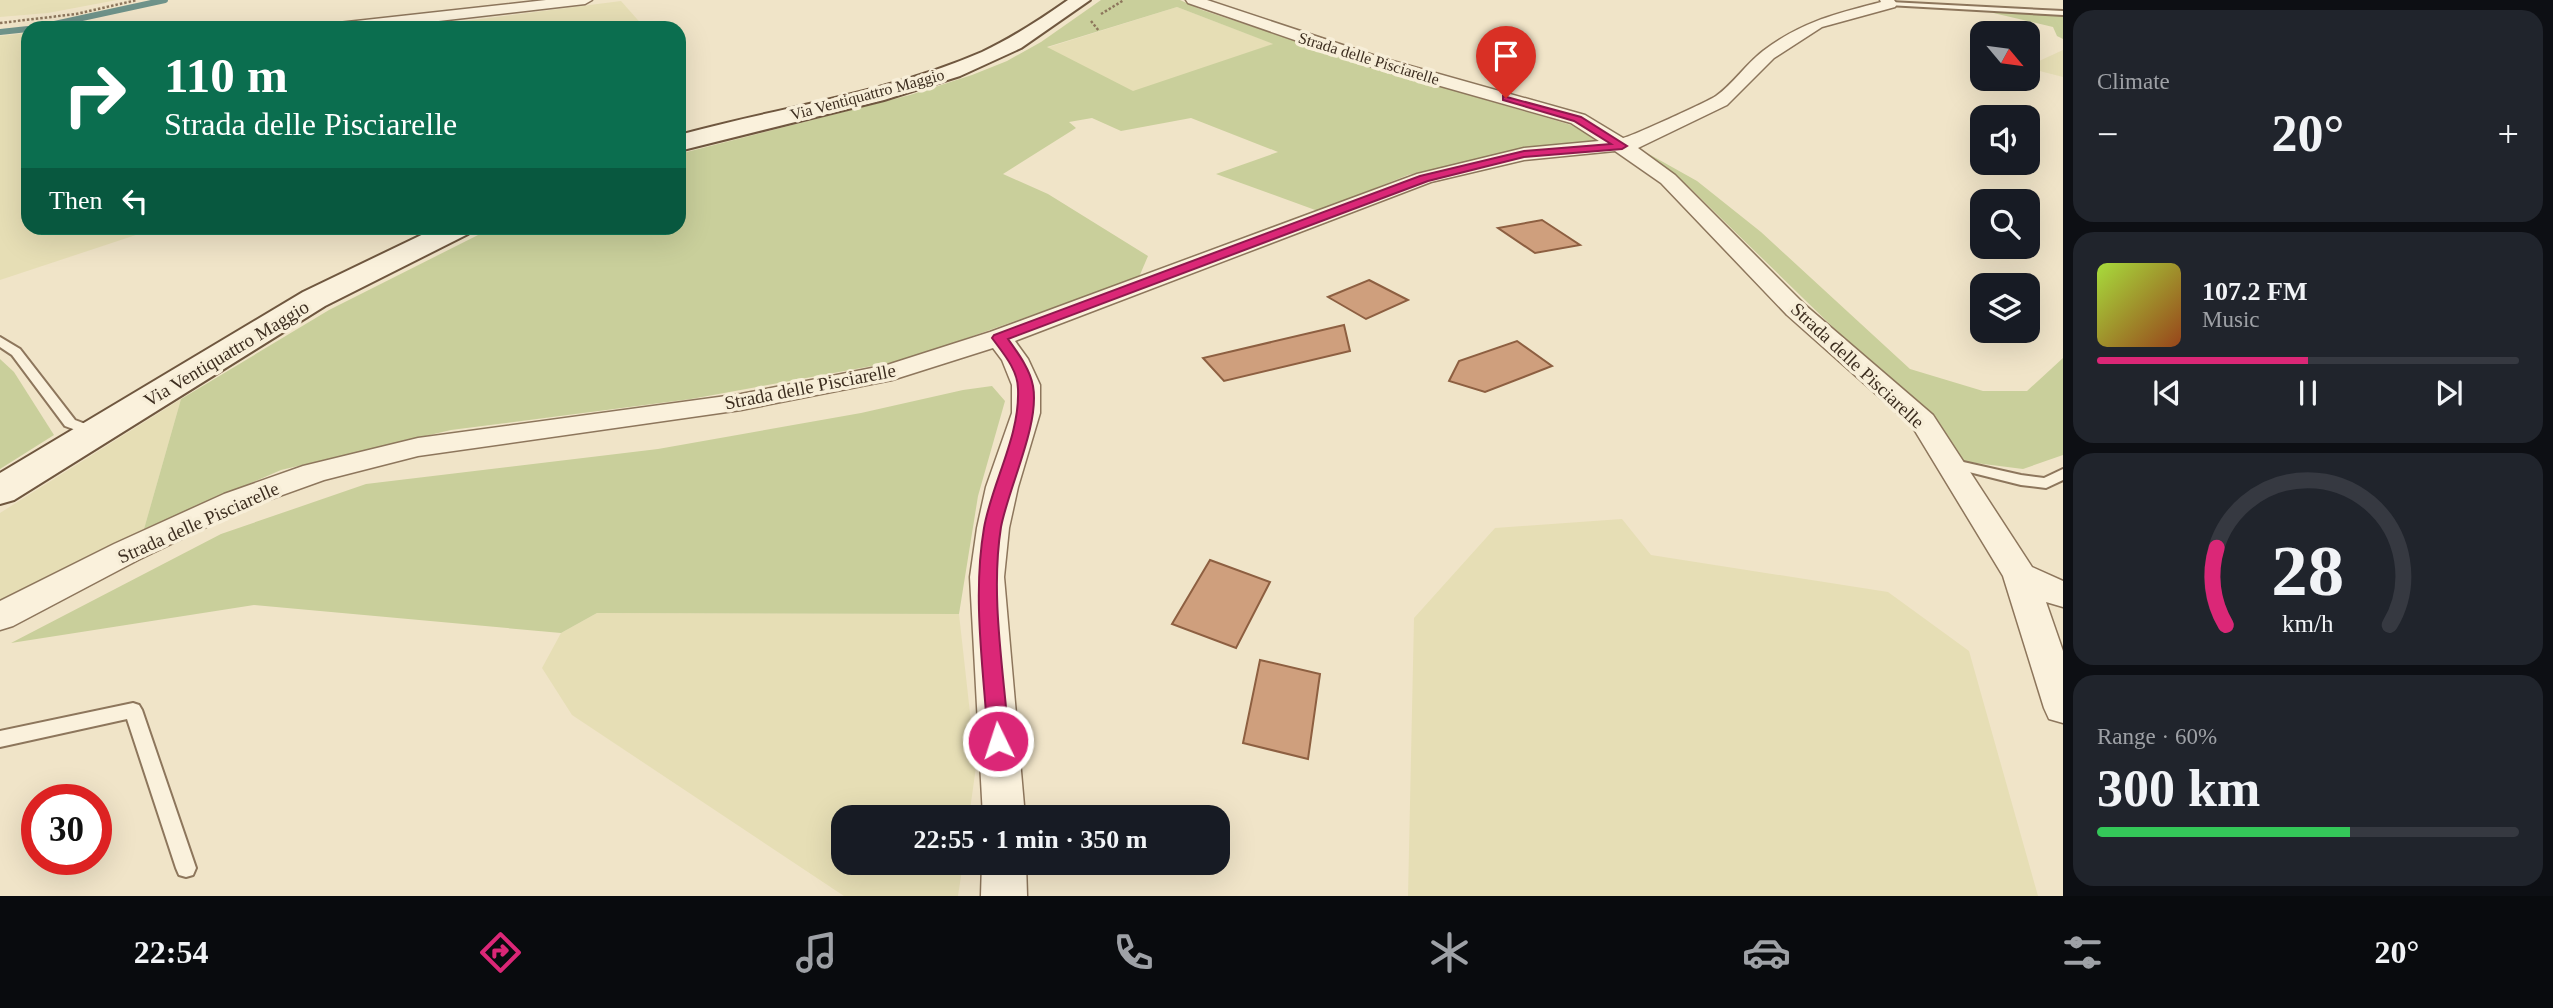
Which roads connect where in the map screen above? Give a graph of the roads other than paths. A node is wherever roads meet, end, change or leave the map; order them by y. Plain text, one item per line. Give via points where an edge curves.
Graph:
1 (585, 0) edge
2 (1081, 0) edge
3 (1193, 0) edge
4 (1889, 2) edge
5 (2063, 13) edge
6 (400, 21) edge
7 (686, 141) edge
8 (1622, 146) junction
9 (444, 235) edge
10 (999, 338) junction
11 (0, 341) edge
12 (94, 432) junction
13 (1949, 462) junction
14 (2063, 474) edge
15 (0, 491) edge
16 (2020, 575) junction
17 (2063, 595) edge
18 (0, 617) edge
19 (2063, 708) edge
20 (0, 739) edge
21 (1003, 805) edge
22 (186, 868) dead end
23 (1004, 875) edge
24 (1004, 896) edge

1 - 6 street
2 - 7 main road, Via Ventiquattro Maggio via 1025,37 955,70
3 - 8 street, Strada delle Pisciarelle via 1376,62 1578,119
4 - 5 lane, Strada delle Pisciarelle
4 - 8 street, Strada delle Pisciarelle via 1817,24 1768,55 1721,101
8 - 10 street, Strada delle Pisciarelle via 1524,154 1424,178
8 - 13 street, Strada delle Pisciarelle via 1678,188 1796,310 1923,421
9 - 12 main road, Via Ventiquattro Maggio via 314,299
10 - 18 street, Strada delle Pisciarelle via 892,372 741,402 418,447 314,473 234,501
10 - 21 street via 1026,385 1026,413 1002,487 987,578
11 - 12 lane via 16,352 70,423
12 - 15 main road, Via Ventiquattro Maggio
13 - 14 lane via 2046,483
13 - 16 street, Strada delle Pisciarelle
16 - 17 street
16 - 19 street, Strada delle Pisciarelle
20 - 22 lane via 133,710
23 - 24 street

